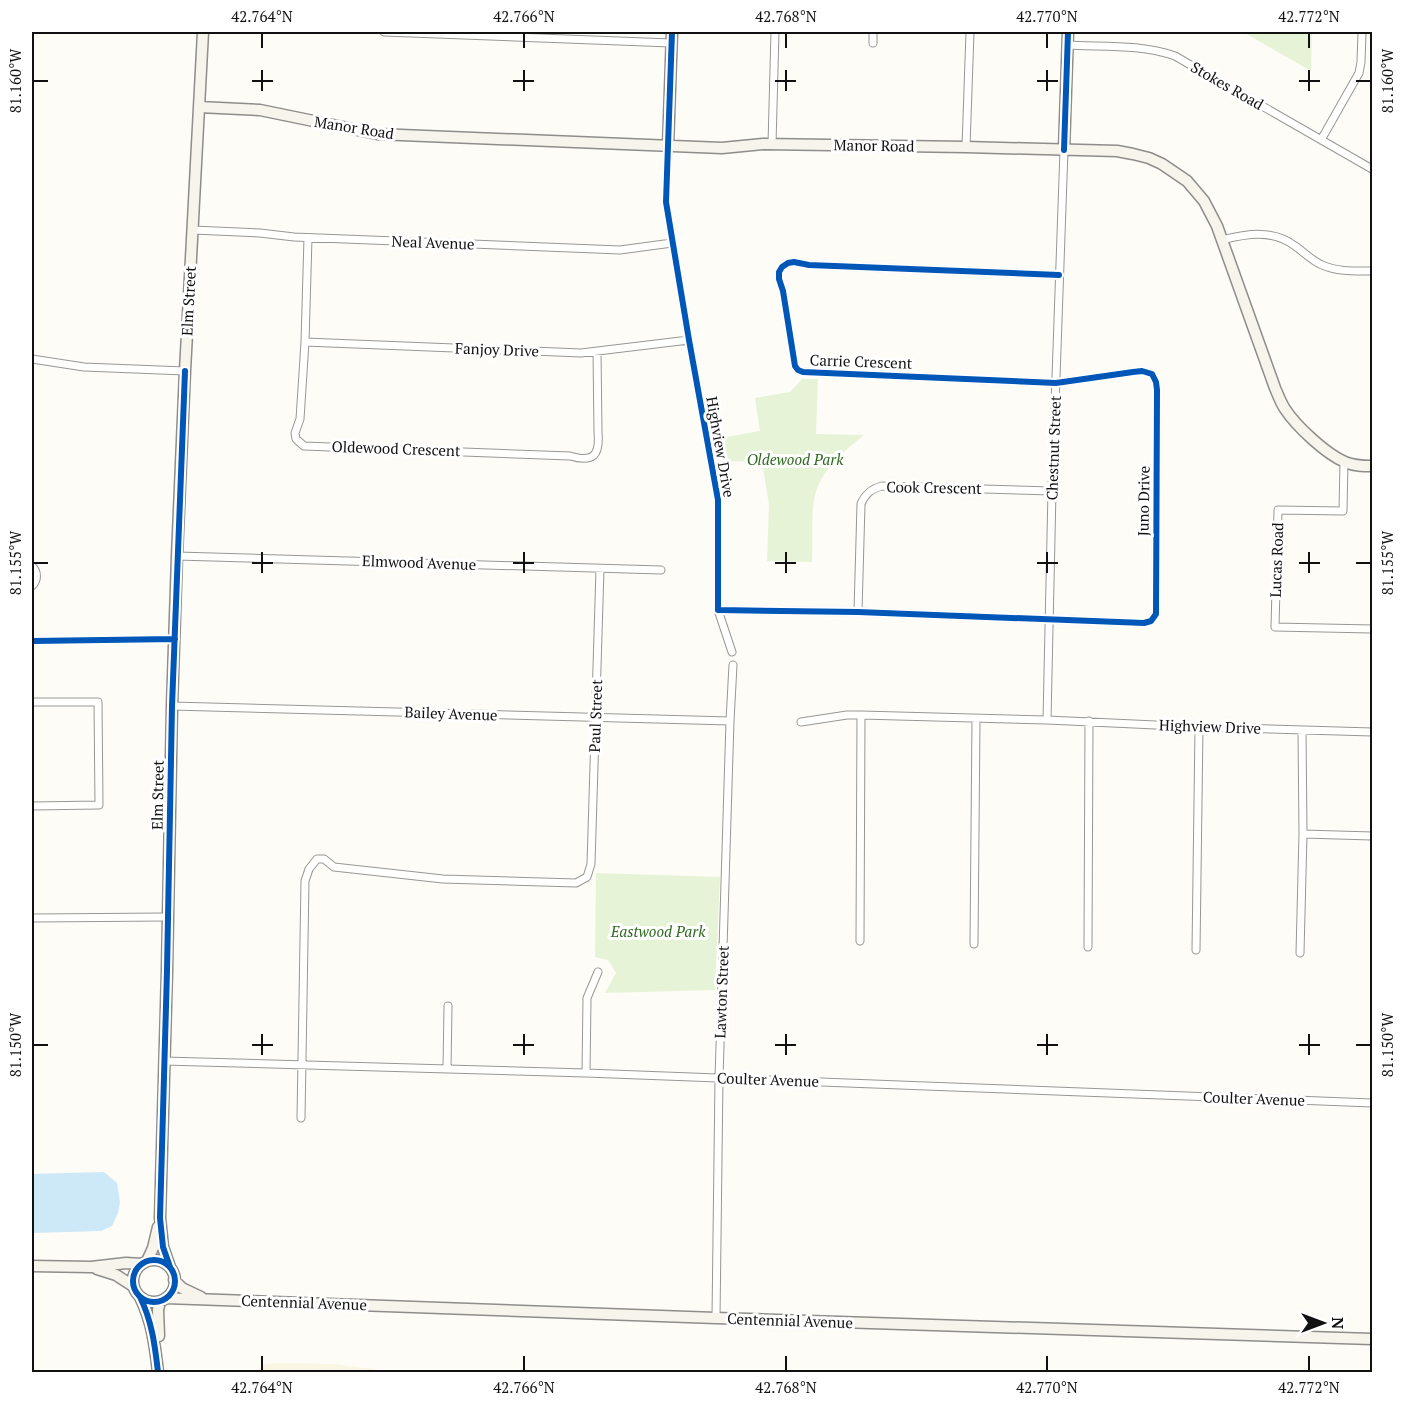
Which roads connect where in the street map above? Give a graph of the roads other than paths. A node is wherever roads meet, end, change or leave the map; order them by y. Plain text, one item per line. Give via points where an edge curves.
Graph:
1 (202, 32) edge
2 (384, 32) edge
3 (775, 32) edge
4 (873, 32) edge
5 (970, 32) edge
6 (1068, 32) edge
7 (1362, 32) edge
8 (568, 35) edge
9 (671, 37) edge
10 (873, 43) dead end
11 (1068, 45) junction
12 (199, 107) junction
13 (1321, 140) junction
14 (772, 144) junction
15 (668, 146) junction
16 (966, 147) junction
17 (1064, 150) junction
18 (1372, 169) edge
19 (193, 230) junction
20 (308, 238) junction
21 (1222, 240) junction
22 (672, 243) junction
23 (1372, 272) edge
24 (1059, 275) junction
25 (688, 340) junction
26 (304, 342) junction
27 (597, 352) junction
28 (32, 359) edge
29 (185, 371) junction
30 (1056, 382) junction
31 (1344, 462) junction
32 (1372, 466) edge
33 (1052, 491) junction
34 (177, 556) junction
35 (32, 566) edge
36 (600, 568) junction
37 (661, 570) dead end
38 (32, 586) edge
39 (718, 610) junction
40 (858, 612) junction
41 (1049, 619) junction
42 (1372, 629) edge
43 (732, 652) dead end
44 (733, 665) dead end
45 (32, 702) edge
46 (172, 706) junction
47 (861, 715) junction
48 (596, 718) junction
49 (976, 719) junction
50 (1047, 720) junction
51 (730, 721) junction
52 (1089, 721) junction
53 (801, 722) dead end
54 (1199, 727) junction
55 (1302, 730) junction
56 (1372, 732) edge
57 (32, 806) edge
58 (1303, 834) junction
59 (1372, 836) edge
60 (167, 917) junction
61 (32, 918) edge
62 (860, 941) dead end
63 (974, 944) dead end
64 (1088, 947) dead end
65 (1196, 950) dead end
66 (1300, 953) dead end
67 (598, 972) dead end
68 (448, 1006) dead end
69 (164, 1061) junction
70 (302, 1066) junction
71 (447, 1069) junction
72 (586, 1073) junction
73 (719, 1078) junction
74 (1372, 1103) edge
75 (300, 1118) dead end
76 (160, 1218) junction
77 (144, 1262) junction
78 (32, 1266) edge
79 (91, 1267) junction
80 (170, 1267) junction
81 (174, 1280) junction
82 (133, 1286) junction
83 (140, 1297) junction
84 (163, 1299) junction
85 (207, 1299) junction
86 (716, 1318) junction
87 (1372, 1339) edge
88 (159, 1372) edge

1 - 12 main road, Elm Street
2 - 8 street
3 - 14 street
4 - 10 street
5 - 16 street
6 - 11 main road, Chestnut Street
7 - 13 street via 1359,73
8 - 9 street
9 - 15 main road, Highview Drive
11 - 13 street, Stokes Road via 1143,48 1175,56
11 - 17 main road, Chestnut Street
12 - 15 main road, Manor Road via 260,110 377,134
12 - 19 main road, Elm Street
13 - 18 street, Stokes Road
14 - 15 main road, Manor Road via 722,148
14 - 16 main road, Manor Road
15 - 22 street, Highview Drive via 666,202
16 - 17 main road, Manor Road
17 - 21 main road, Manor Road via 1125,152 1162,164 1186,181 1204,201
17 - 24 street, Chestnut Street
19 - 20 street, Neal Avenue
19 - 29 main road, Elm Street
20 - 22 street, Neal Avenue via 620,250
20 - 26 street, Oldewood Crescent
21 - 23 street via 1248,234 1268,235 1293,244 1314,261 1334,269
21 - 31 main road, Manor Road via 1284,407 1319,445
22 - 25 street, Highview Drive
24 - 30 street, Chestnut Street
24 - 30 street, Carrie Crescent via 794,262 779,272 795,366 803,372
25 - 27 street, Fanjoy Drive
25 - 39 street, Highview Drive via 718,500
26 - 27 street, Fanjoy Drive
26 - 27 street, Oldewood Crescent via 300,420 295,433 304,446 586,459 595,455 599,445
28 - 29 street via 84,367
29 - 34 main road, Elm Street
30 - 33 street, Chestnut Street
30 - 41 street, Juno Drive via 1142,371 1152,374 1156,382 1156,614 1147,623
31 - 32 main road, Manor Road
31 - 42 street, Lucas Road via 1344,511 1278,510 1275,627
33 - 40 street, Cook Crescent via 882,486 868,492 861,504
33 - 41 street, Chestnut Street
34 - 36 street, Elmwood Avenue
34 - 46 main road, Elm Street
35 - 38 street via 36,577
36 - 37 street, Elmwood Avenue
36 - 48 street, Paul Street
39 - 40 street
39 - 43 street, Highview Drive
40 - 41 street
41 - 50 street, Chestnut Street
44 - 51 street, Lawton Street
45 - 57 street via 98,702 99,805
46 - 48 street, Bailey Avenue
46 - 60 main road, Elm Street
47 - 49 street
47 - 53 street
47 - 62 street
48 - 51 street, Bailey Avenue
48 - 70 street, Paul Street via 591,864 587,877 576,883 442,879 334,867 317,859 306,880
49 - 50 street
49 - 63 street
50 - 52 street, Highview Drive
51 - 73 street, Lawton Street
52 - 54 street, Highview Drive
52 - 64 street
54 - 55 street, Highview Drive
54 - 65 street
55 - 56 street, Highview Drive
55 - 58 street
58 - 59 street
58 - 66 street
60 - 61 street
60 - 69 main road, Elm Street
67 - 72 street via 587,998
68 - 71 street
69 - 70 street, Coulter Avenue
69 - 76 main road, Elm Street
70 - 71 street, Coulter Avenue
70 - 75 street
71 - 72 street, Coulter Avenue
72 - 73 street, Coulter Avenue
73 - 74 street, Coulter Avenue
73 - 86 street, Lawton Street
76 - 77 main road via 153,1248
76 - 80 main road
77 - 79 main road
77 - 80 main road via 158,1260
77 - 82 main road via 134,1272
78 - 79 main road
79 - 82 main road via 116,1275
80 - 81 main road
81 - 84 main road via 174,1287
81 - 85 main road
82 - 83 main road
83 - 84 main road via 153,1302
83 - 88 main road via 148,1312
84 - 85 main road, Centennial Avenue
84 - 88 main road via 158,1310
85 - 86 main road, Centennial Avenue
86 - 87 main road, Centennial Avenue

